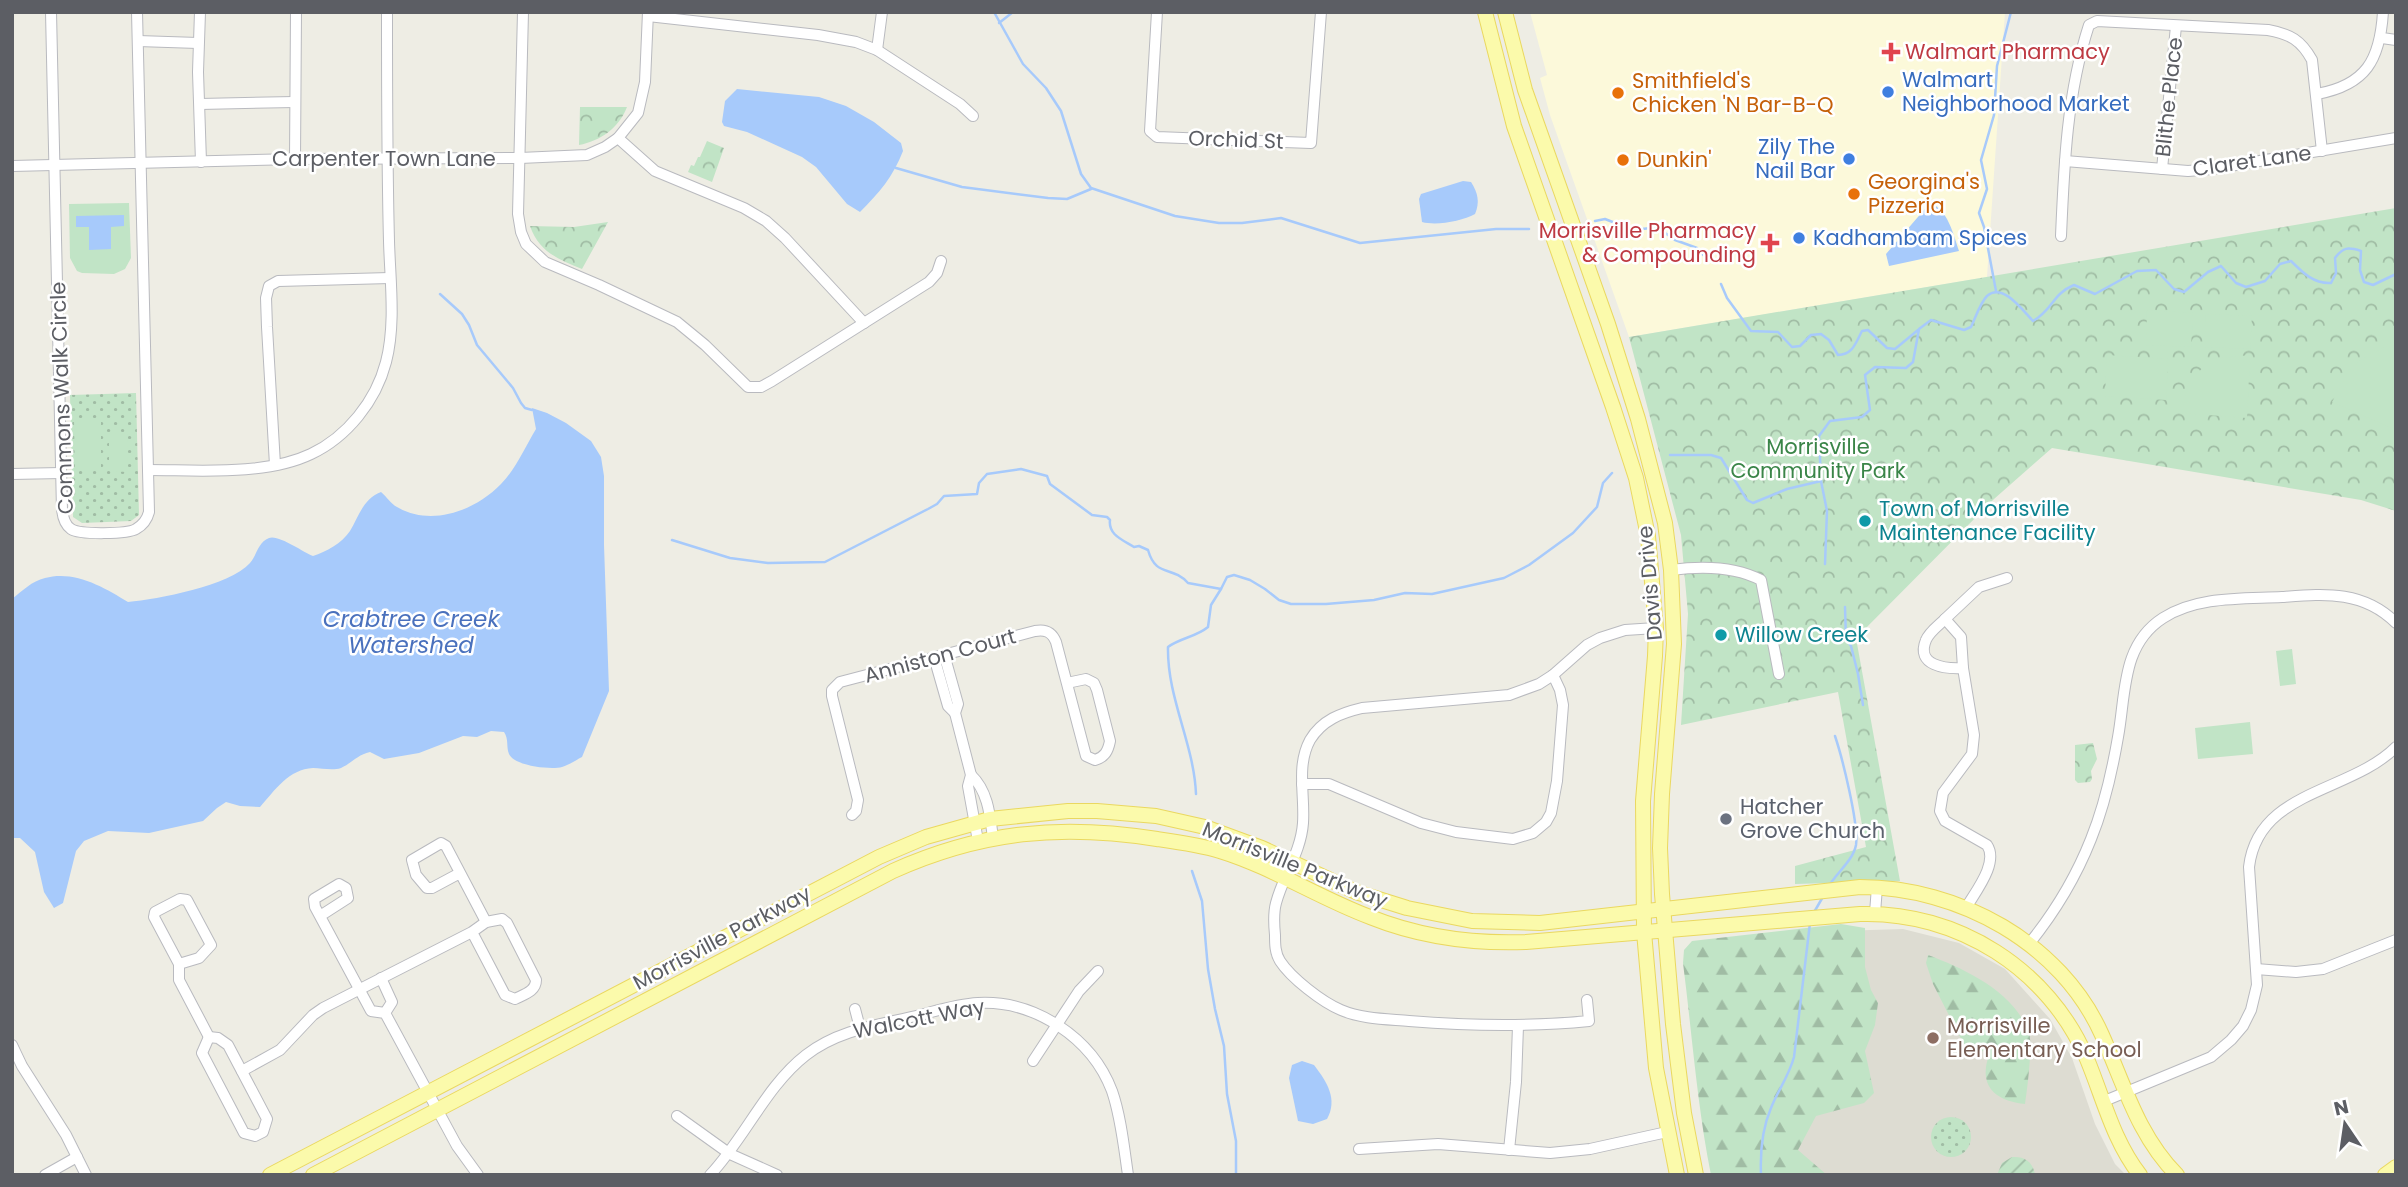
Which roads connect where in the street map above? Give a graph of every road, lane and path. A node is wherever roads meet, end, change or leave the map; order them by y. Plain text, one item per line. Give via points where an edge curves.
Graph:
1 (51, 12) edge
2 (137, 12) edge
3 (200, 12) edge
4 (296, 12) edge
5 (387, 12) edge
6 (523, 12) edge
7 (882, 12) edge
8 (1157, 12) edge
9 (1321, 12) edge
10 (1485, 12) edge
11 (1505, 12) edge
12 (2383, 12) edge
13 (648, 14) edge
14 (2111, 17) edge
15 (2176, 26) junction
16 (2382, 38) junction
17 (2396, 40) edge
18 (138, 41) junction
19 (198, 43) junction
20 (877, 50) junction
21 (2317, 94) junction
22 (295, 102) junction
23 (200, 104) junction
24 (973, 116) dead end
25 (618, 138) junction
26 (2396, 138) edge
27 (2322, 150) junction
28 (387, 158) junction
29 (520, 158) junction
30 (295, 159) junction
31 (2065, 160) junction
32 (201, 162) junction
33 (141, 164) junction
34 (55, 165) junction
35 (12, 166) edge
36 (2162, 169) junction
37 (2061, 236) dead end
38 (941, 261) dead end
39 (390, 278) junction
40 (864, 323) junction
41 (275, 465) junction
42 (148, 470) junction
43 (61, 473) junction
44 (12, 474) edge
45 (1671, 570) junction
46 (2007, 578) dead end
47 (1945, 619) junction
48 (2396, 623) edge
49 (1656, 628) junction
50 (939, 656) junction
51 (1963, 668) junction
52 (1779, 674) dead end
53 (1553, 675) junction
54 (1067, 683) junction
55 (2396, 747) edge
56 (971, 775) junction
57 (1302, 785) junction
58 (852, 815) dead end
59 (990, 819) junction
60 (975, 823) junction
61 (993, 838) junction
62 (978, 841) junction
63 (1293, 862) junction
64 (460, 873) junction
65 (1285, 878) junction
66 (1877, 887) junction
67 (1966, 908) junction
68 (1663, 911) junction
69 (1643, 913) junction
70 (1875, 913) junction
71 (320, 916) dead end
72 (486, 922) junction
73 (1664, 931) junction
74 (472, 932) junction
75 (1644, 932) junction
76 (2396, 940) edge
77 (2029, 944) junction
78 (179, 964) junction
79 (2256, 969) junction
80 (1098, 971) dead end
81 (381, 978) junction
82 (358, 989) junction
83 (1587, 1000) dead end
84 (855, 1009) dead end
85 (385, 1013) junction
86 (1056, 1024) junction
87 (1518, 1026) junction
88 (860, 1028) junction
89 (209, 1037) junction
90 (12, 1045) edge
91 (1033, 1061) dead end
92 (17, 1068) edge
93 (242, 1071) junction
94 (2126, 1091) junction
95 (428, 1092) junction
96 (2102, 1102) junction
97 (437, 1109) junction
98 (677, 1116) dead end
99 (1668, 1132) junction
100 (1359, 1149) dead end
101 (1510, 1150) junction
102 (730, 1154) junction
103 (77, 1157) junction
104 (2396, 1167) edge
105 (46, 1175) edge
106 (86, 1175) edge
107 (270, 1175) edge
108 (313, 1175) edge
109 (478, 1175) edge
110 (710, 1175) edge
111 (777, 1175) edge
112 (1128, 1175) edge
113 (1677, 1175) edge
114 (1696, 1175) edge
115 (2140, 1175) edge
116 (2176, 1175) edge
117 (2385, 1175) edge

1 - 34 street, Commons Walk Circle
2 - 18 street, Commons Walk Circle
3 - 19 street
4 - 22 street
5 - 28 street
6 - 29 street
7 - 20 street
8 - 9 street, Orchid St via 1150,131 1157,136 1311,143
10 - 49 main road, Davis Drive via 1514,126 1636,478 1650,551
11 - 45 main road, Davis Drive via 1525,90 1608,324 1651,463
12 - 16 street
13 - 20 street via 844,39
13 - 25 street, Carpenter Town Lane via 643,96 638,113
14 - 15 street
14 - 31 street via 2089,24 2075,74
15 - 21 street via 2286,33 2305,48 2312,61
15 - 36 street, Blithe Place
16 - 17 street
16 - 21 street via 2370,66 2356,80
18 - 19 street
18 - 33 street, Commons Walk Circle
19 - 23 street
20 - 24 street
21 - 27 street
22 - 23 street
22 - 30 street
23 - 32 street
25 - 29 street, Carpenter Town Lane via 587,155
25 - 40 street via 655,171 766,221
26 - 27 street, Claret Lane
27 - 36 street, Claret Lane via 2212,169
28 - 29 street, Carpenter Town Lane
28 - 30 street, Carpenter Town Lane
28 - 39 street
29 - 40 street via 519,222 526,244 535,254 677,322 748,387 772,381
30 - 32 street, Carpenter Town Lane
31 - 36 street, Claret Lane
31 - 37 street
32 - 33 street, Carpenter Town Lane
33 - 34 street, Carpenter Town Lane
33 - 42 street, Commons Walk Circle
34 - 35 street, Carpenter Town Lane
34 - 43 street, Commons Walk Circle
38 - 40 street via 929,282
39 - 41 street via 390,341 368,404 323,447
39 - 41 street via 278,281 269,286
41 - 42 street
42 - 43 street, Commons Walk Circle via 147,519 132,531 116,532 70,529 63,516
43 - 44 street
45 - 52 street via 1724,568 1761,580
45 - 68 main road, Davis Drive via 1674,643 1662,794
46 - 47 street via 1979,587
47 - 51 street via 1961,637
47 - 51 street via 1927,637 1924,652 1937,667
48 - 77 street via 2366,602 2325,594 2196,603 2162,618 2135,650 2125,677 2119,736 2091,839 2074,876
49 - 53 street via 1600,638
49 - 69 main road, Davis Drive via 1643,801
50 - 54 street, Anniston Court via 1046,631 1054,637
50 - 56 street via 948,706 956,713
50 - 58 street, Anniston Court via 835,685 832,696 858,800
51 - 67 street via 1974,744 1968,762 1943,793 1940,811 1945,821 1987,845 1991,856
53 - 57 street via 1509,695 1346,712 1315,732 1302,762
53 - 57 street via 1563,705 1554,803 1546,822 1533,833 1513,839 1456,832 1421,823 1329,784
54 - 54 street via 1086,679 1094,683 1110,741 1100,759 1086,756
55 - 79 street via 2381,760 2283,809 2260,832 2249,867
56 - 59 street via 981,788
56 - 60 street via 968,786
57 - 63 street via 1303,825
59 - 60 main road, Morrisville Parkway
59 - 61 street
59 - 63 main road, Morrisville Parkway via 1068,811 1156,816 1205,827
60 - 62 street
60 - 95 main road, Morrisville Parkway via 879,857
61 - 62 main road, Morrisville Parkway
61 - 65 main road, Morrisville Parkway via 1059,831 1130,835 1220,851
62 - 97 main road, Morrisville Parkway via 932,853 892,871
63 - 65 street
63 - 69 main road, Morrisville Parkway via 1356,892 1472,921 1540,923
64 - 64 street via 441,843 412,860 416,875 427,888
64 - 72 street
65 - 75 main road, Morrisville Parkway via 1368,917 1438,937 1503,943
65 - 87 street via 1276,905 1276,952 1289,972 1330,1004 1376,1018
66 - 67 main road, Morrisville Parkway via 1940,898
66 - 68 main road, Morrisville Parkway
66 - 70 street
67 - 77 main road, Morrisville Parkway
68 - 69 main road, Morrisville Parkway
68 - 73 main road, Davis Drive
69 - 75 main road, Davis Drive
70 - 73 main road, Morrisville Parkway
70 - 96 main road, Morrisville Parkway via 1908,916 1956,930 2020,969 2070,1026
71 - 82 street
72 - 74 street
72 - 74 street via 502,919 507,923 536,980 532,990 516,999 505,995
73 - 75 main road, Morrisville Parkway
73 - 114 main road, Davis Drive via 1684,1113
74 - 81 street
75 - 99 main road, Davis Drive
76 - 79 street via 2323,969
77 - 94 main road, Morrisville Parkway via 2089,1011
78 - 78 street via 154,917 155,912 180,899 187,900 211,945 199,958
78 - 89 street via 179,980
79 - 94 street via 2250,1010 2231,1040 2205,1060
80 - 86 street
81 - 82 street
81 - 85 street via 392,1002
82 - 85 street via 371,1011
82 - 93 street via 313,1016 280,1050
83 - 87 street via 1589,1021
84 - 88 street
85 - 95 street
86 - 88 street, Walcott Way via 1016,1007 976,1003
86 - 91 street
86 - 112 street, Walcott Way via 1090,1054 1107,1080
87 - 101 street
88 - 102 street, Walcott Way via 825,1042 799,1061
89 - 93 street via 224,1041
89 - 93 street via 202,1053 244,1133 255,1136 263,1132 267,1119
90 - 92 street
92 - 103 street via 54,1115
94 - 96 street
94 - 116 main road, Morrisville Parkway via 2139,1126
95 - 97 street
95 - 107 main road, Morrisville Parkway
96 - 115 main road, Morrisville Parkway via 2115,1135
97 - 108 main road, Morrisville Parkway
97 - 109 street
98 - 102 street
99 - 101 street via 1570,1152
99 - 113 main road, Davis Drive
100 - 101 street via 1438,1144
102 - 110 street, Walcott Way
102 - 111 street
103 - 105 street
103 - 106 street
104 - 117 main road

